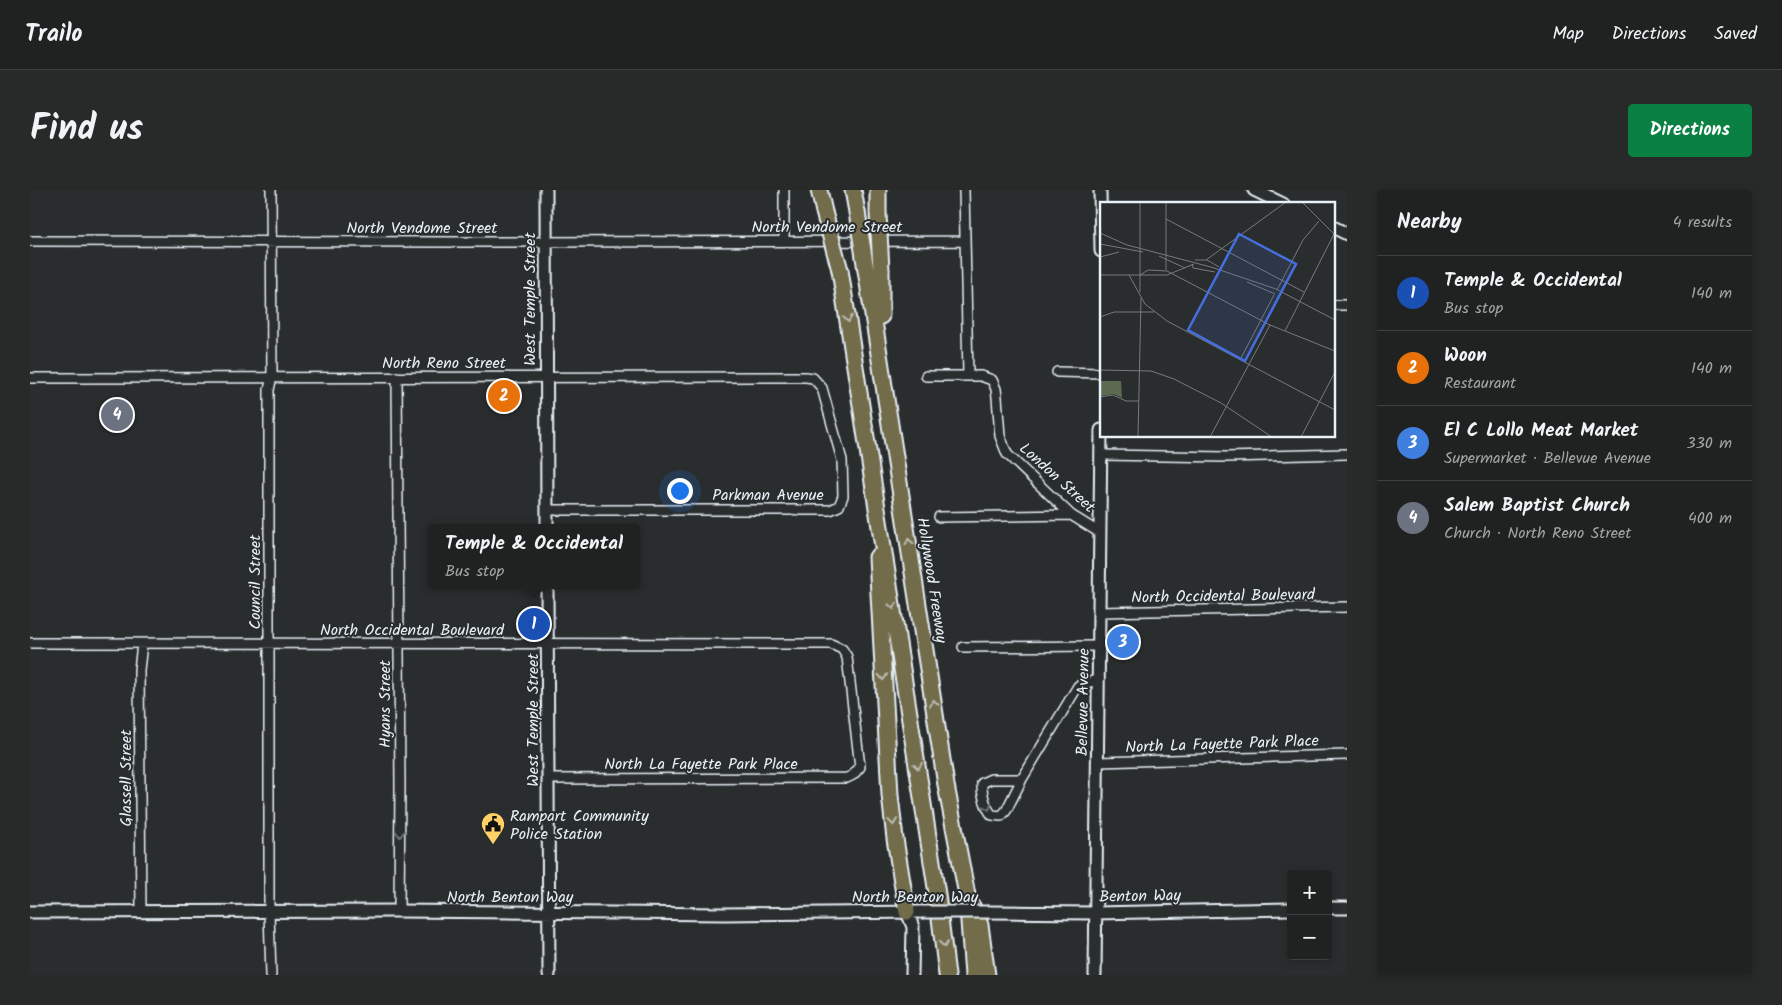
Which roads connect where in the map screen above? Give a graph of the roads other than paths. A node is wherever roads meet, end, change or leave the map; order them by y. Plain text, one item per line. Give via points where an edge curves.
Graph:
1 (271, 190) edge
2 (546, 190) edge
3 (784, 190) edge
4 (818, 190) edge
5 (828, 190) edge
6 (853, 190) edge
7 (878, 190) edge
8 (964, 190) edge
9 (1254, 190) edge
10 (1279, 202) edge
11 (828, 212) junction
12 (1334, 228) edge
13 (1347, 234) edge
14 (30, 241) edge
15 (272, 241) junction
16 (546, 241) junction
17 (965, 241) junction
18 (784, 242) junction
19 (873, 270) junction
20 (1334, 305) edge
21 (1347, 305) edge
22 (1057, 372) dead end
23 (1100, 374) edge
24 (968, 375) junction
25 (272, 376) junction
26 (546, 376) junction
27 (926, 376) dead end
28 (397, 377) junction
29 (30, 378) edge
30 (1101, 438) edge
31 (1347, 454) edge
32 (1100, 455) junction
33 (874, 488) junction
34 (839, 506) joint
35 (547, 510) junction
36 (1071, 515) junction
37 (939, 517) dead end
38 (547, 524) edge
39 (1100, 533) junction
40 (547, 589) edge
41 (1347, 607) edge
42 (1099, 612) junction
43 (30, 643) edge
44 (548, 643) junction
45 (142, 644) junction
46 (269, 644) junction
47 (399, 644) junction
48 (1100, 646) junction
49 (963, 647) dead end
50 (1099, 679) junction
51 (1347, 755) edge
52 (1098, 762) junction
53 (853, 775) joint
54 (548, 779) junction
55 (1022, 779) junction
56 (967, 895) junction
57 (1332, 908) edge
58 (1347, 908) edge
59 (1287, 909) edge
60 (399, 911) junction
61 (30, 912) edge
62 (141, 912) junction
63 (269, 912) junction
64 (548, 912) junction
65 (914, 912) junction
66 (989, 912) joint
67 (1095, 913) junction
68 (271, 975) edge
69 (549, 975) edge
70 (912, 975) edge
71 (948, 975) edge
72 (973, 975) edge
73 (987, 975) edge
74 (1095, 975) edge

1 - 15 street, Council Street
2 - 16 street, West Temple Street
3 - 18 street
4 - 11 highway
5 - 11 highway
6 - 19 highway, Hollywood Freeway, bridge
7 - 19 highway, bridge
8 - 17 street
9 - 10 street
11 -> 33 highway, bridge
12 - 13 street
14 - 15 street, North Vendome Street
15 - 16 street, North Vendome Street
15 - 25 street, Council Street
16 - 18 street, North Vendome Street
16 - 26 street, West Temple Street
17 - 18 street, North Vendome Street
17 - 24 street
56 -> 19 highway, Hollywood Freeway via 946,785 881,363
20 - 21 street
22 - 23 street
24 - 27 street
24 - 36 street, London Street via 992,380 997,397 1000,436 1007,454
25 - 28 street, North Reno Street
25 - 29 street, North Reno Street
25 - 46 street, Council Street via 269,400
26 - 28 street, North Reno Street
26 - 34 street, North Reno Street via 813,378 822,388 839,444 844,477 844,496
26 - 35 street, West Temple Street
28 - 47 street, Hyans Street
30 - 32 street, Bellevue Avenue
31 - 32 street via 1226,457
32 - 39 street, Bellevue Avenue
33 -> 65 highway via 890,794 895,839
33 -> 71 highway
34 - 35 street, Parkman Avenue via 830,510
35 - 38 street, West Temple Street
36 - 37 street
36 - 39 street, London Street
39 - 42 street, Bellevue Avenue
40 - 44 street, West Temple Street
41 - 42 street, North Occidental Boulevard
42 - 48 street, Bellevue Avenue
43 - 45 street, North Occidental Boulevard
44 - 47 street, North Occidental Boulevard
44 - 53 street, North Occidental Boulevard via 831,644 838,647 848,660 860,767
44 - 54 street, West Temple Street
45 - 46 street, North Occidental Boulevard
45 - 62 street, Glassell Street via 139,670
46 - 47 street, North Occidental Boulevard
46 - 63 street, Council Street
47 -> 60 street, Hyans Street
48 - 49 street
48 - 50 street, Bellevue Avenue
50 - 52 street, Bellevue Avenue
50 - 55 street via 1078,686
51 - 52 street, North La Fayette Park Place
52 - 67 street, Bellevue Avenue
53 - 54 street, North La Fayette Park Place via 847,778
54 - 64 street, West Temple Street
55 -> 55 street via 991,779 982,783 988,811 992,815 1001,816 1006,811
56 - 72 highway, Hollywood Freeway
56 - 73 highway via 980,925
57 - 58 street
59 - 67 street, Benton Way
60 - 63 street, North Benton Way
60 - 64 street, North Benton Way
61 - 62 street, North Benton Way
62 - 63 street, North Benton Way
63 - 68 street, Council Street
64 - 65 street, North Benton Way
64 - 69 street, West Temple Street
65 - 66 street, North Benton Way, bridge
65 - 70 street
66 - 67 street, Benton Way
67 - 74 street, Bellevue Avenue

